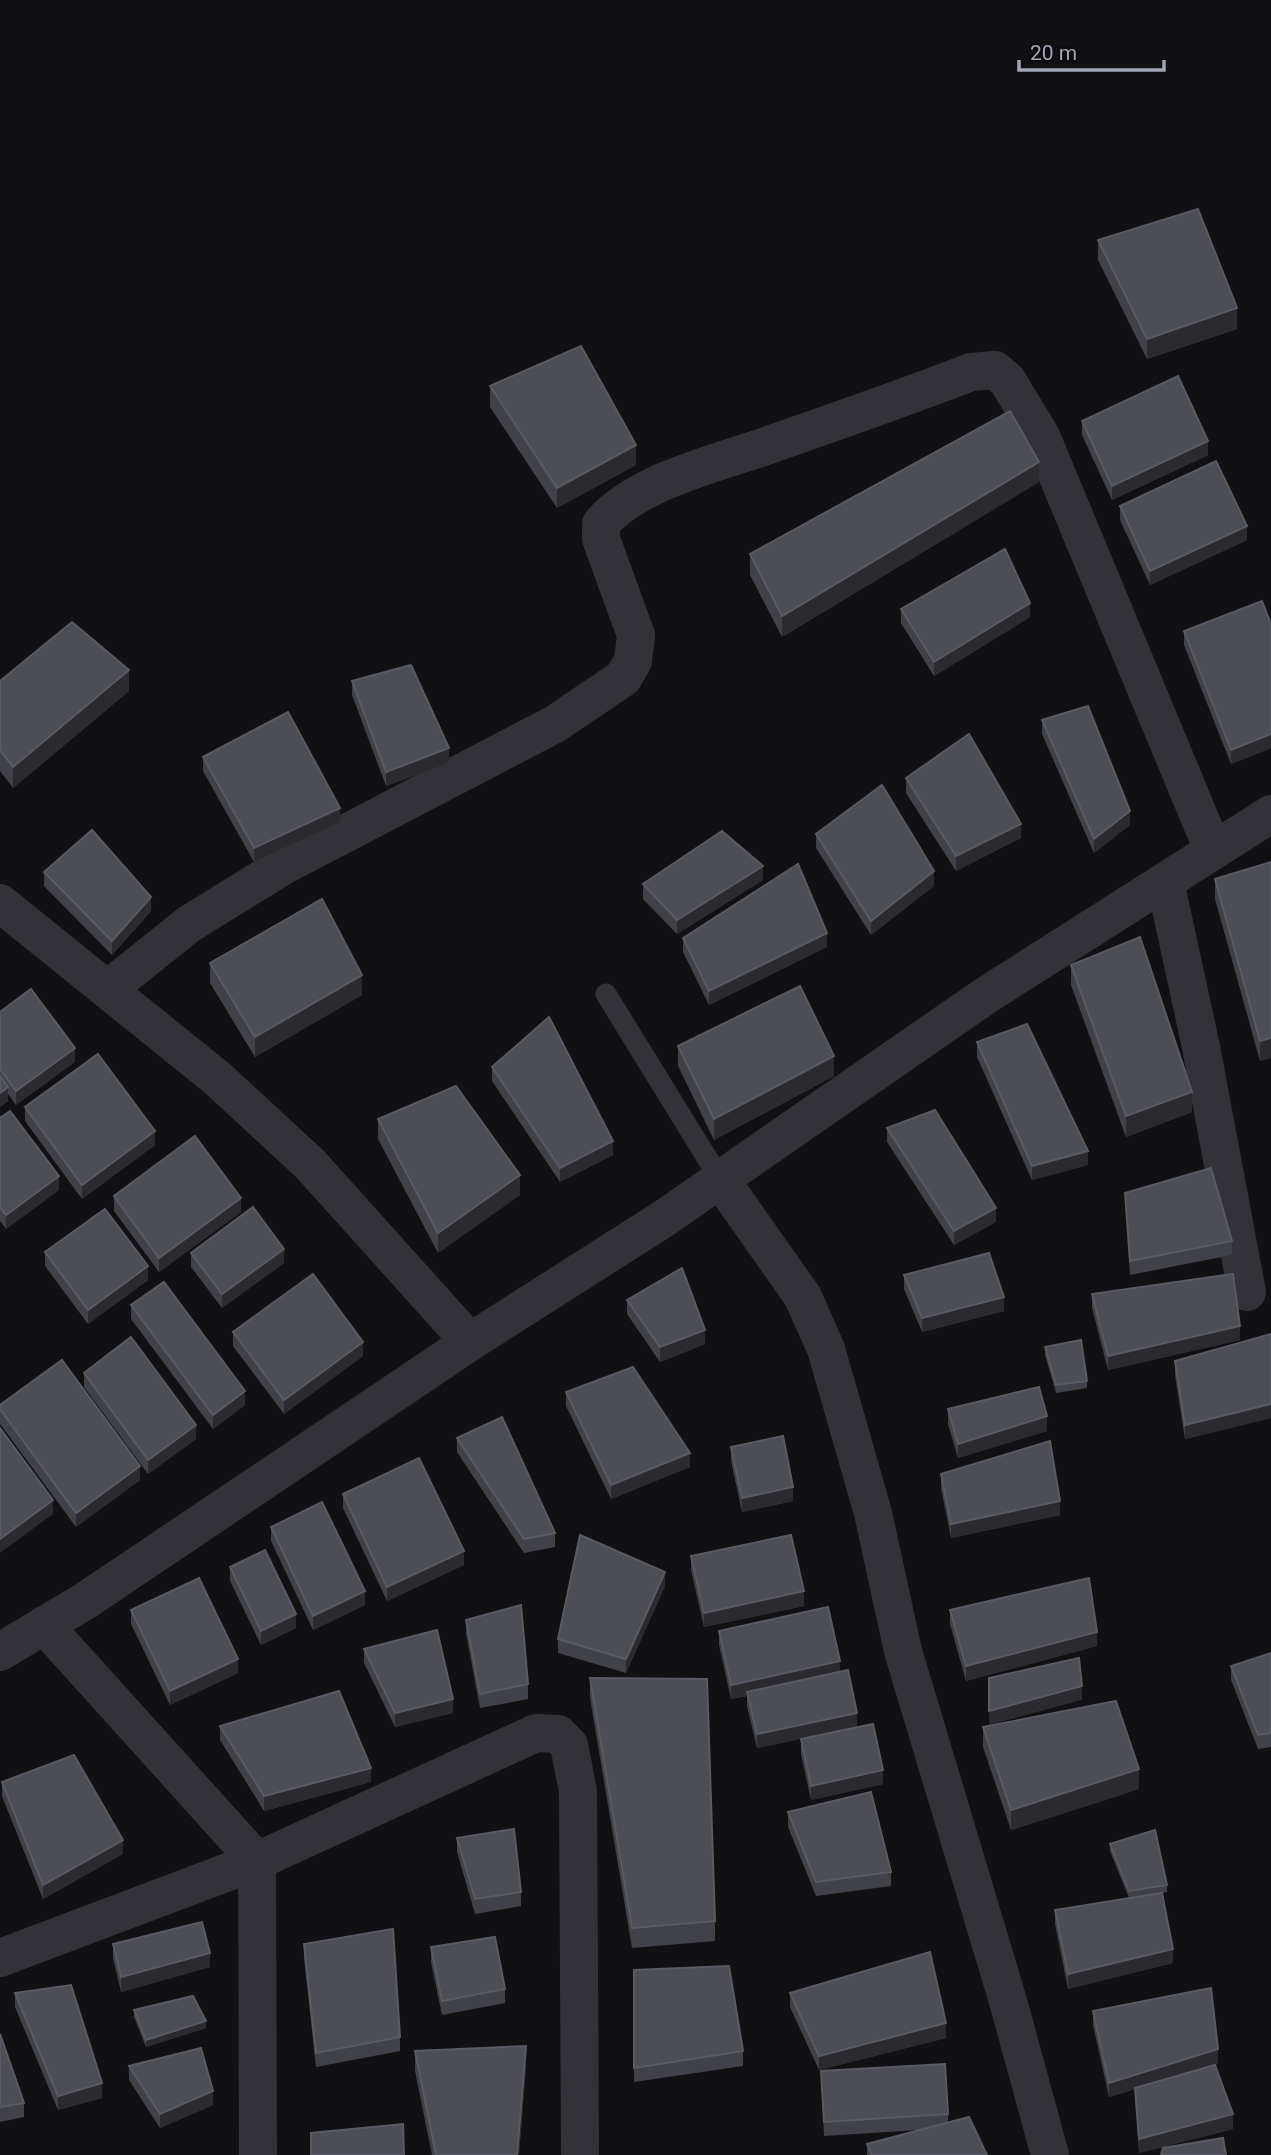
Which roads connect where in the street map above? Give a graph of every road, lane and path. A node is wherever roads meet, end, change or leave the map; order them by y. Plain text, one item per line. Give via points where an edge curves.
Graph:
1 (1271, 814) edge
2 (1213, 850) junction
3 (1165, 881) junction
4 (0, 903) edge
5 (108, 989) junction
6 (606, 994) dead end
7 (720, 1180) junction
8 (1247, 1292) dead end
9 (470, 1342) junction
10 (44, 1625) junction
11 (0, 1652) edge
12 (257, 1861) junction
13 (0, 1958) edge
14 (258, 2155) edge
15 (580, 2155) edge
16 (1050, 2155) edge

1 - 2 street
2 - 3 street
2 - 5 street via 1041,436 1007,380 995,370 971,372 695,471 614,509 601,524 601,539 636,635 633,662 624,678 555,724 282,866 189,924
3 - 7 street via 985,996
3 - 8 street
4 - 5 street
5 - 9 street via 218,1079 310,1164
6 - 7 lane
7 - 9 street
7 - 16 street via 803,1297 826,1349 873,1513 903,1651
9 - 10 street
10 - 11 street
10 - 12 street
12 - 13 street
12 - 14 street
12 - 15 street via 536,1733 558,1734 569,1745 578,1791

